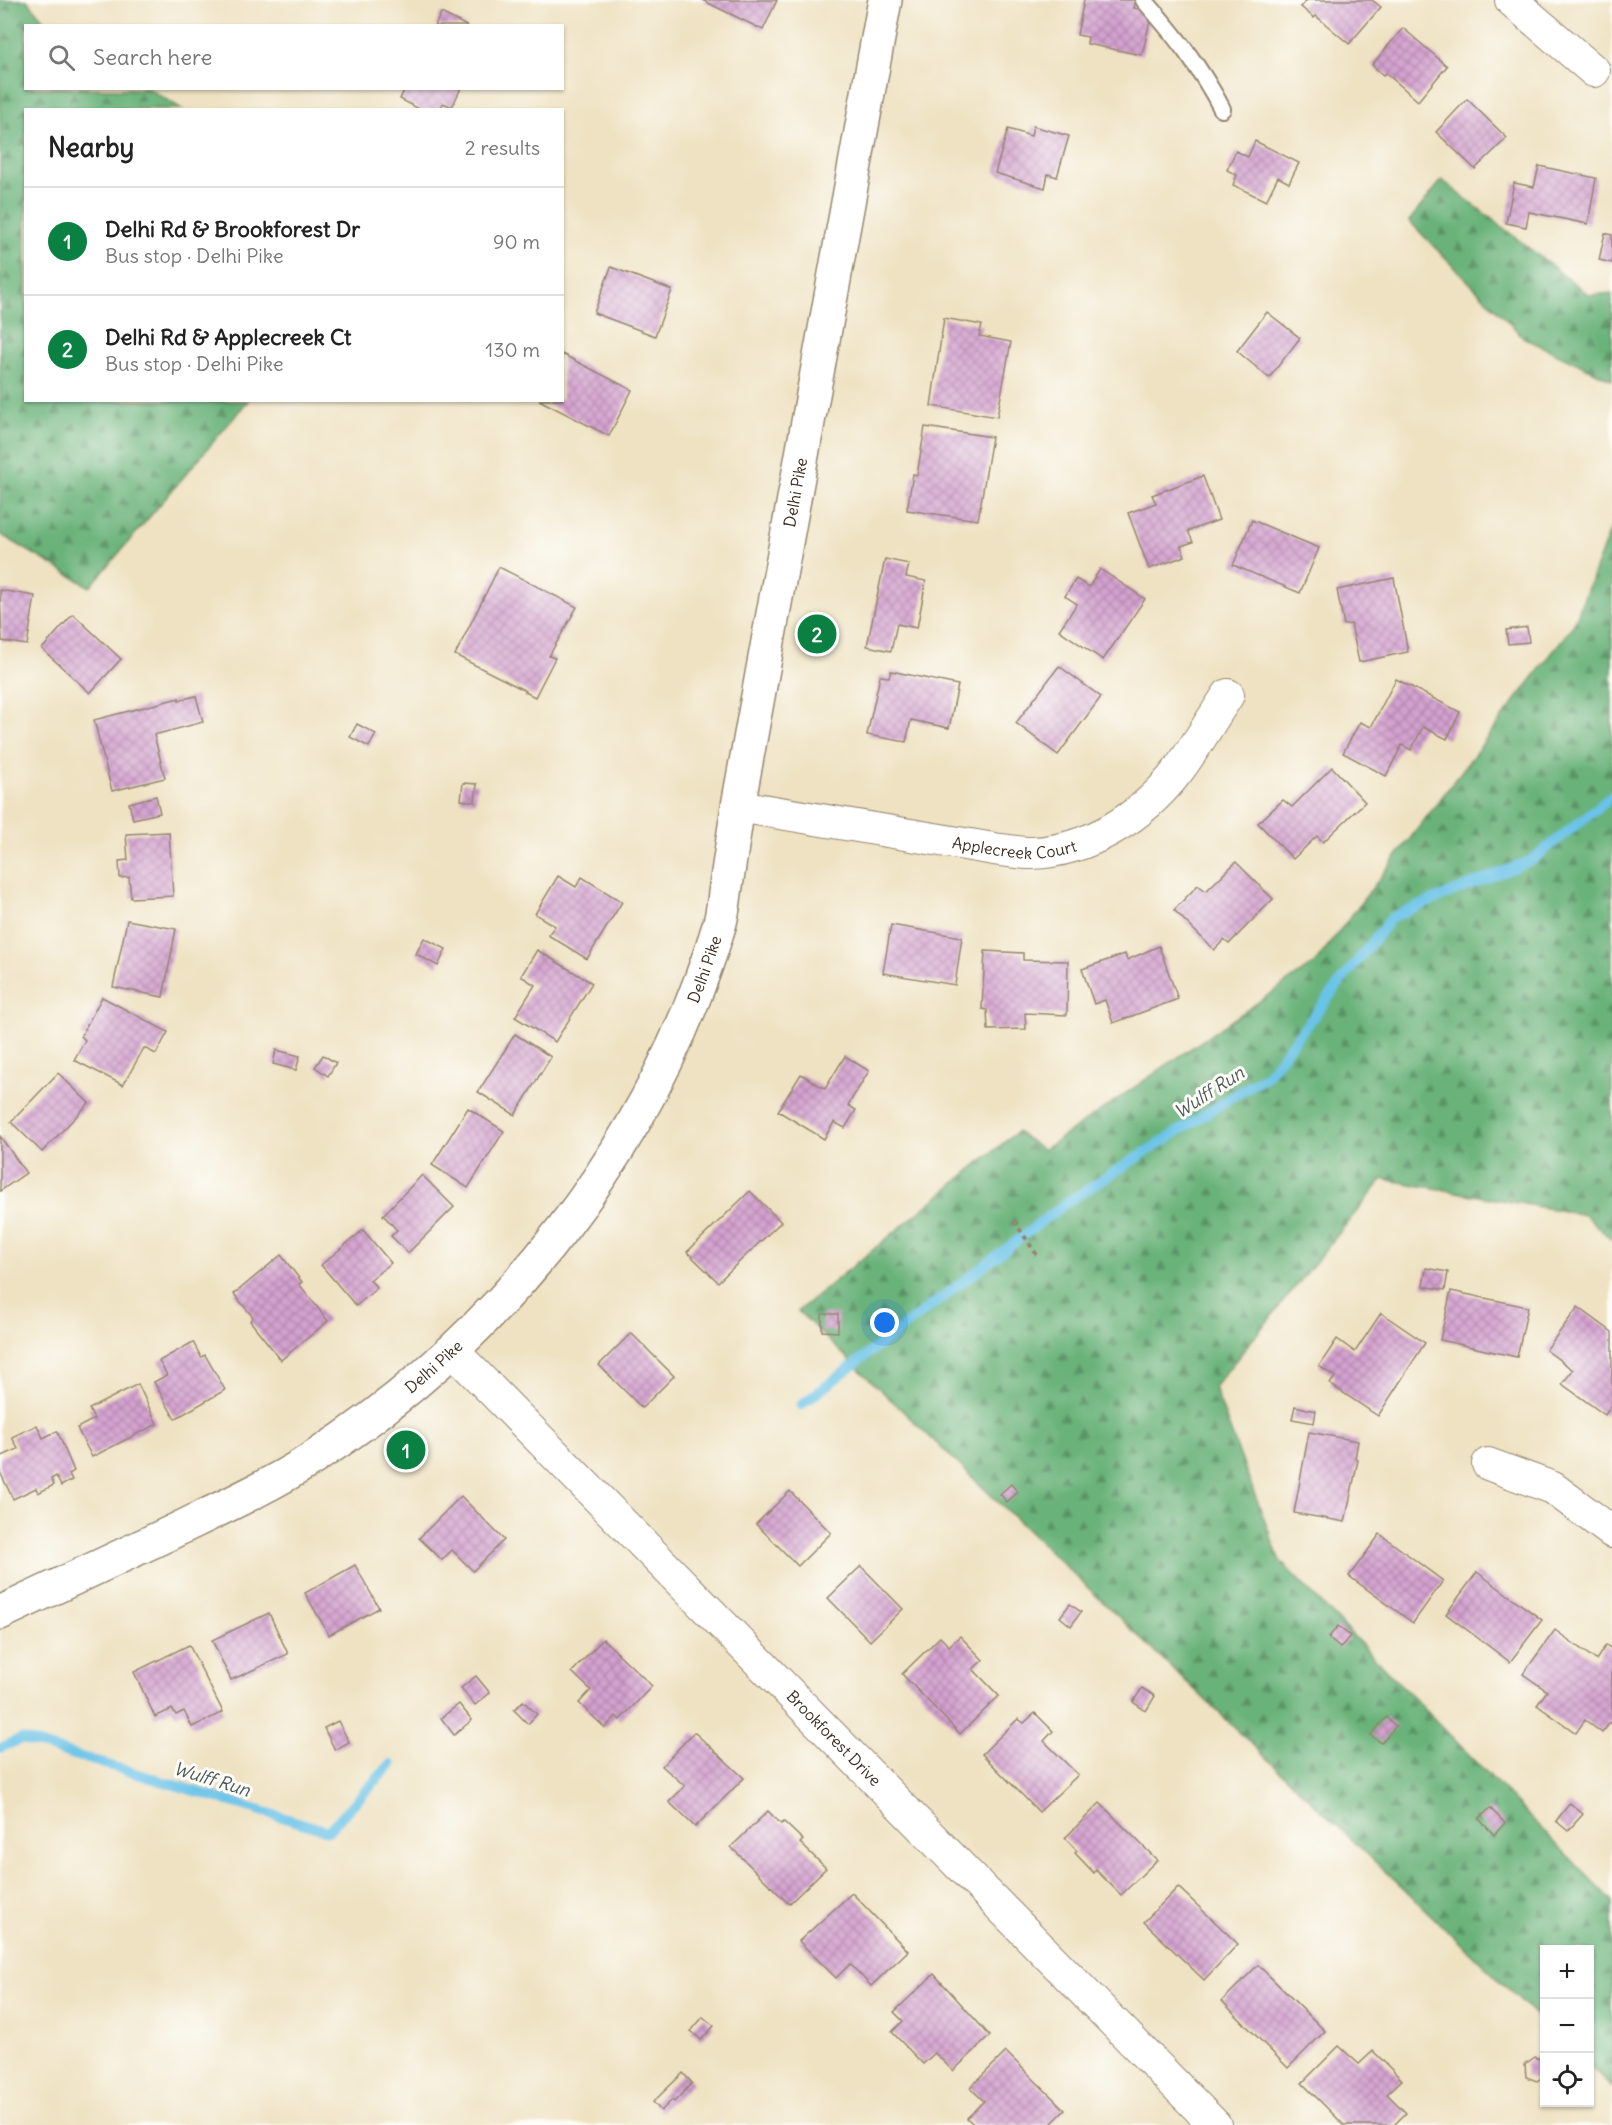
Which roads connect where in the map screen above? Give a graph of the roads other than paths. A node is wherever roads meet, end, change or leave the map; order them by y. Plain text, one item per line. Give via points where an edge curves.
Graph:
1 (885, 0) edge
2 (1144, 0) edge
3 (1511, 0) edge
4 (1594, 71) dead end
5 (1222, 109) dead end
6 (1228, 695) dead end
7 (738, 806) junction
8 (453, 1351) junction
9 (1488, 1464) dead end
10 (1612, 1532) edge
11 (0, 1613) edge
12 (1215, 2125) edge

1 - 7 street, Delhi Pike
2 - 5 lane via 1182,44
3 - 4 street
6 - 7 street, Applecreek Court via 1176,773 1134,815 1094,839 1064,849 1032,853 1000,850
7 - 8 street, Delhi Pike via 720,923 692,1004 657,1081 606,1170 546,1252
8 - 11 street, Delhi Pike via 390,1405 312,1459 247,1496
8 - 12 street, Brookforest Drive
9 - 10 street via 1553,1488

